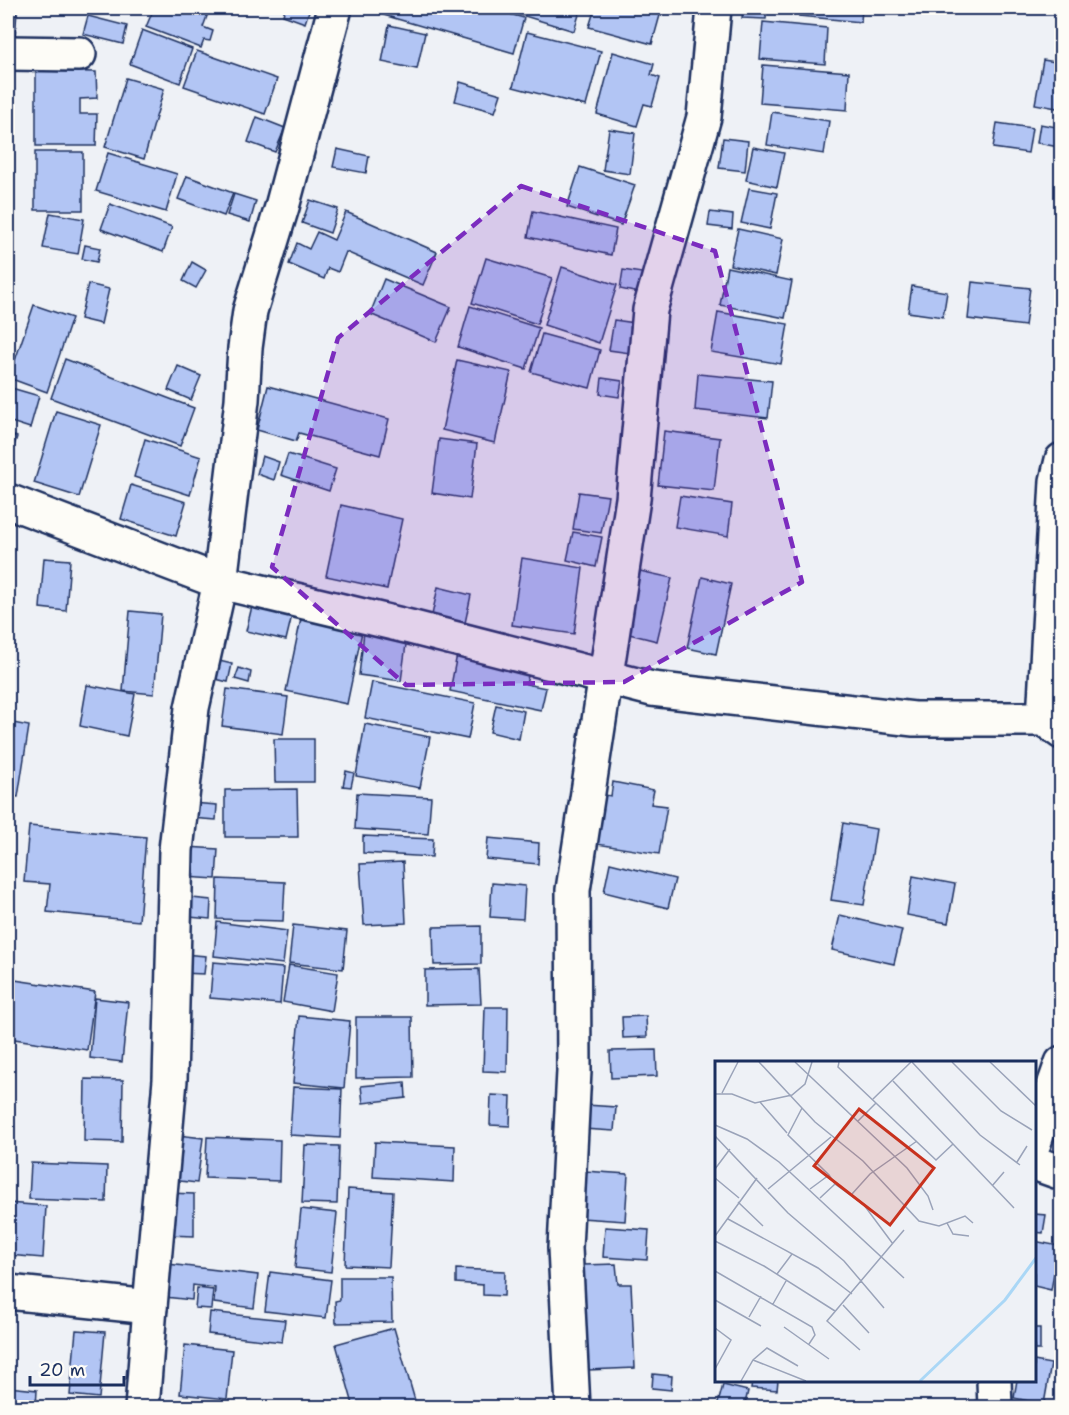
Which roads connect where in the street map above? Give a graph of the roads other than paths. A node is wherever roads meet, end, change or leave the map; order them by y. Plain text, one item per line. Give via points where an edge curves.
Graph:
1 (335, 8) edge
2 (714, 8) edge
3 (8, 53) edge
4 (79, 54) dead end
5 (1062, 460) edge
6 (8, 501) edge
7 (220, 582) junction
8 (605, 677) junction
9 (1053, 725) edge
10 (1062, 1063) edge
11 (1036, 1140) edge
12 (1036, 1163) edge
13 (1062, 1173) edge
14 (8, 1292) edge
15 (150, 1307) junction
16 (994, 1382) edge
17 (142, 1407) edge
18 (573, 1407) edge
19 (995, 1407) edge

1 - 7 street via 250,311
2 - 8 street via 704,117 651,310 633,499
3 - 4 street
5 - 9 street via 1057,482
6 - 7 street
7 - 8 street
7 - 15 street via 192,708 176,850 170,1080
8 - 9 street via 652,689 914,719
8 - 18 street via 573,890 574,1071 565,1248
10 - 11 street
12 - 13 street
14 - 15 street
15 - 17 street
16 - 19 street

